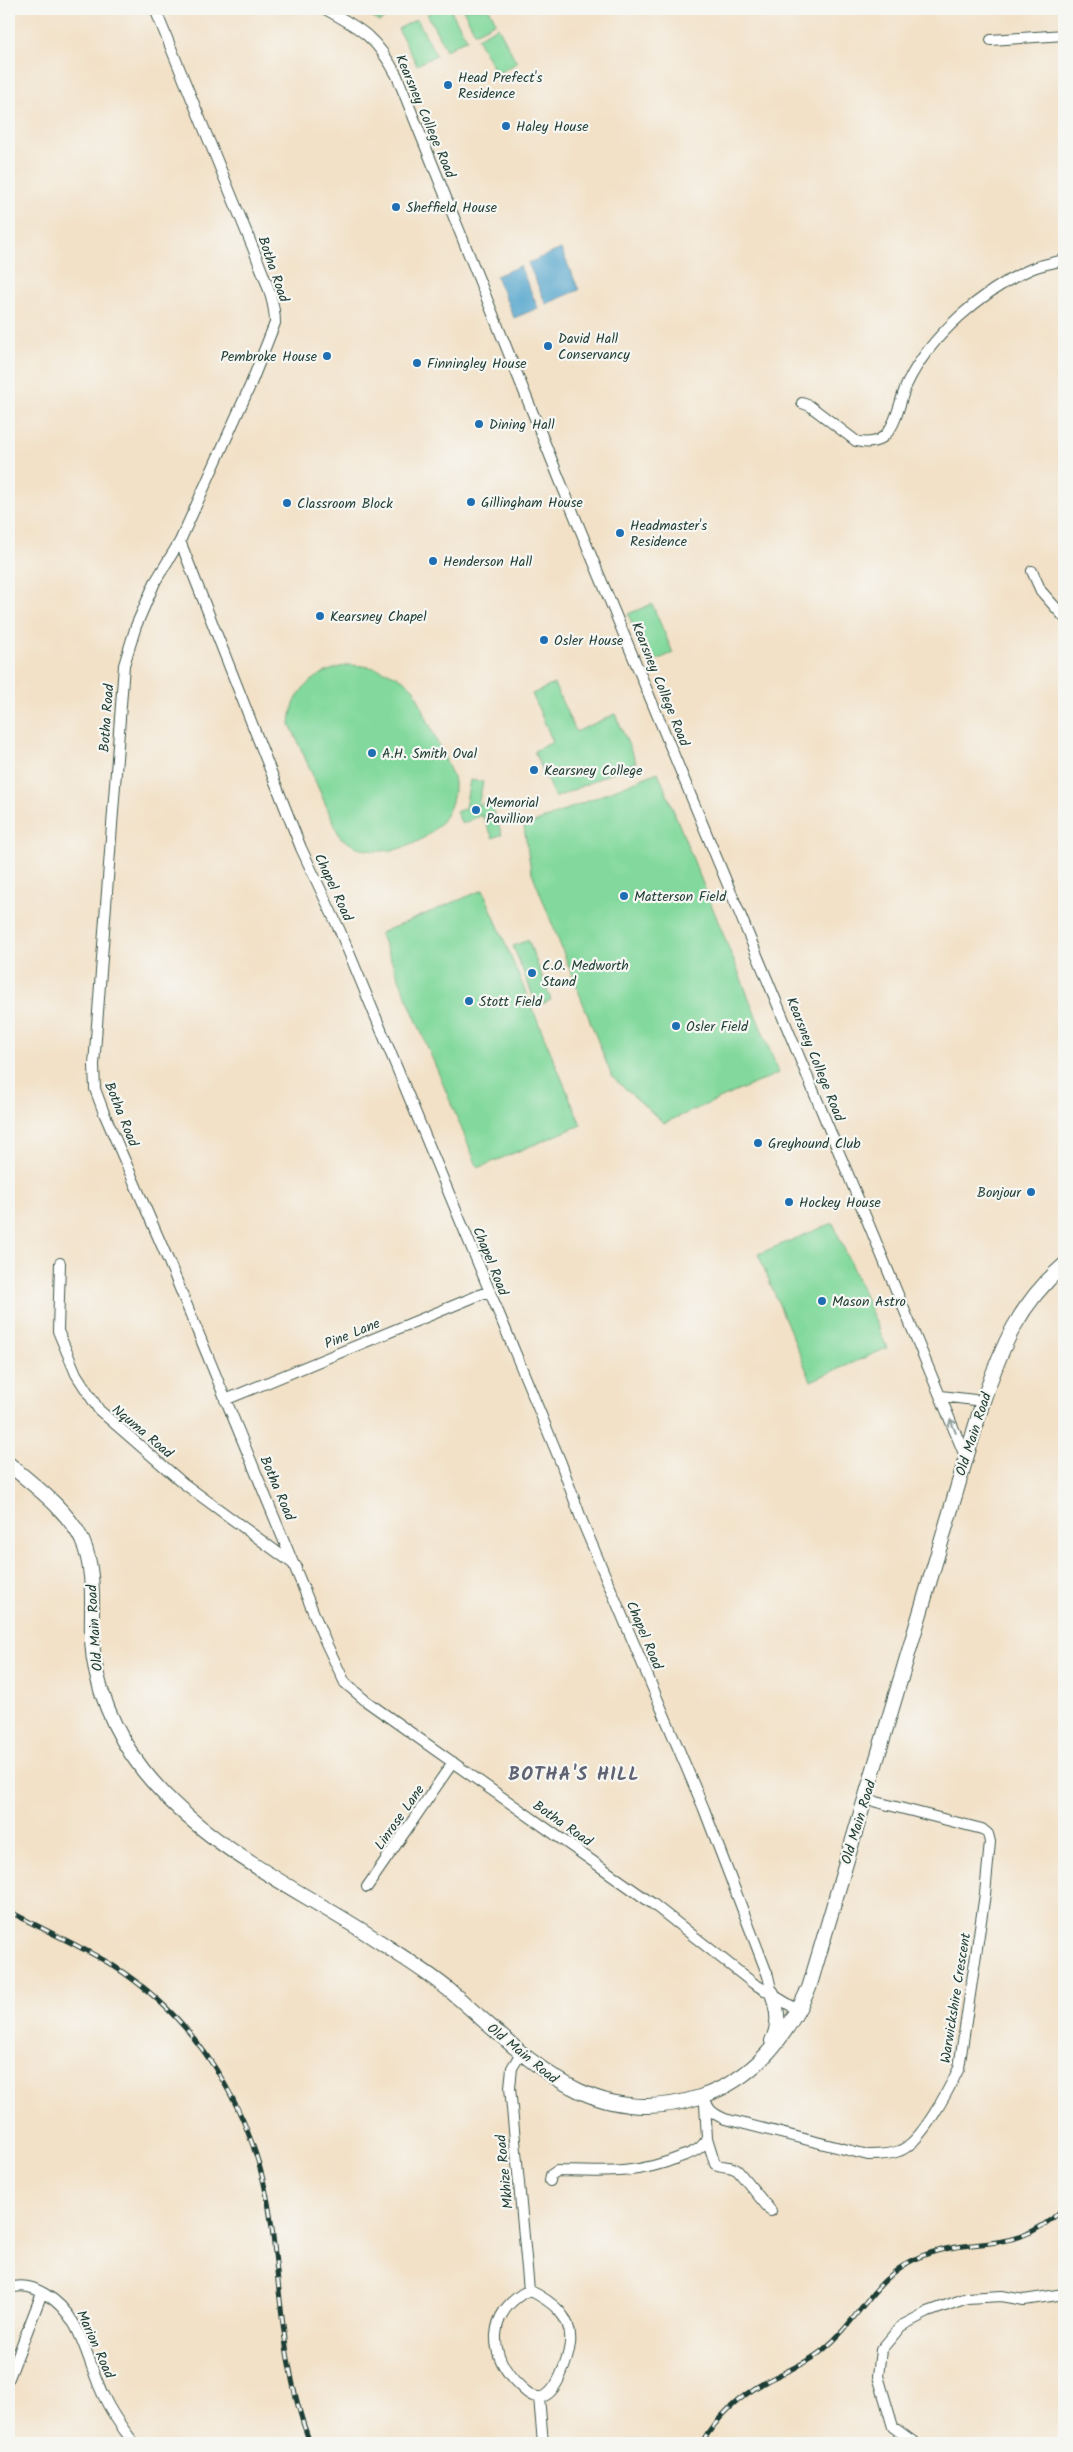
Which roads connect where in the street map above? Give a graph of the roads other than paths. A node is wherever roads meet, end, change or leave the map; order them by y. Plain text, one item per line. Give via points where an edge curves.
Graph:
1 (155, 9) edge
2 (325, 9) edge
3 (1064, 35) edge
4 (991, 40) dead end
5 (1064, 260) edge
6 (802, 403) dead end
7 (180, 541) junction
8 (1032, 571) dead end
9 (1064, 617) edge
10 (60, 1263) dead end
11 (1064, 1265) edge
12 (489, 1291) junction
13 (941, 1396) junction
14 (225, 1400) junction
15 (983, 1401) junction
16 (965, 1456) junction
17 (9, 1464) edge
18 (296, 1566) junction
19 (453, 1762) junction
20 (865, 1799) junction
21 (367, 1887) dead end
22 (772, 1993) junction
23 (798, 2010) junction
24 (521, 2053) junction
25 (761, 2062) junction
26 (705, 2095) junction
27 (707, 2138) junction
28 (550, 2181) dead end
29 (771, 2211) dead end
30 (9, 2288) edge
31 (529, 2290) junction
32 (42, 2293) junction
33 (1064, 2294) edge
34 (9, 2378) edge
35 (539, 2397) junction
36 (134, 2443) edge
37 (543, 2443) edge
38 (915, 2443) edge

1 - 7 street, Botha Road via 255,253 275,314 271,334
2 - 13 street, Kearsney College Road via 369,37 384,52 397,76 570,505
3 - 4 street
5 - 6 street via 1023,273 979,301 948,328 907,383 890,430 878,440 856,441
7 - 12 street, Chapel Road via 302,848
7 - 14 street, Botha Road via 155,582 136,626 124,666 94,1081 104,1113
8 - 9 street via 1041,591
10 - 18 street, Nquma Road via 58,1331 76,1374 99,1410 184,1483
11 - 15 main road, Old Main Road via 1031,1298 1014,1324
12 - 14 street, Pine Lane
12 - 22 street, Chapel Road via 704,1809
13 - 15 street
16 -> 13 street, Kearsney College Road
14 - 18 street, Botha Road
15 - 16 main road, Old Main Road
16 - 20 main road, Old Main Road
17 - 24 main road, Old Main Road via 69,1520 82,1541 90,1571 93,1652 102,1695 141,1767 171,1803 211,1836 264,1872 385,1945 447,1988
18 - 19 street, Botha Road via 345,1683
19 - 21 street, Linrose Lane
19 - 22 street, Botha Road
20 - 23 main road, Old Main Road via 809,1988
20 - 26 street, Warwickshire Crescent via 982,1829 988,1834 985,1894 959,2068 949,2089 910,2144 899,2151 881,2155 868,2155 725,2119 709,2110
22 - 23 street, Botha Road
22 - 25 main road via 778,2025
23 - 25 main road, Old Main Road via 784,2034
24 - 26 main road, Old Main Road via 561,2083 608,2102 650,2106
24 - 31 street, Mkhize Road via 512,2068 510,2087
25 - 26 main road, Old Main Road via 721,2090
26 - 27 street
27 - 28 street via 697,2150 645,2170 557,2172
27 - 29 street via 714,2164 732,2166
30 - 32 street, Marion Road via 31,2287
31 - 35 street via 545,2298 570,2327 568,2359 560,2378 549,2393
31 - 35 street via 516,2297 506,2309 497,2326 496,2347 503,2368 512,2379 526,2392
32 - 34 street
32 - 36 street, Marion Road via 70,2314 103,2395
33 - 38 street via 1024,2300 996,2296 967,2298 901,2326 881,2350 878,2376 893,2427
35 - 37 street

